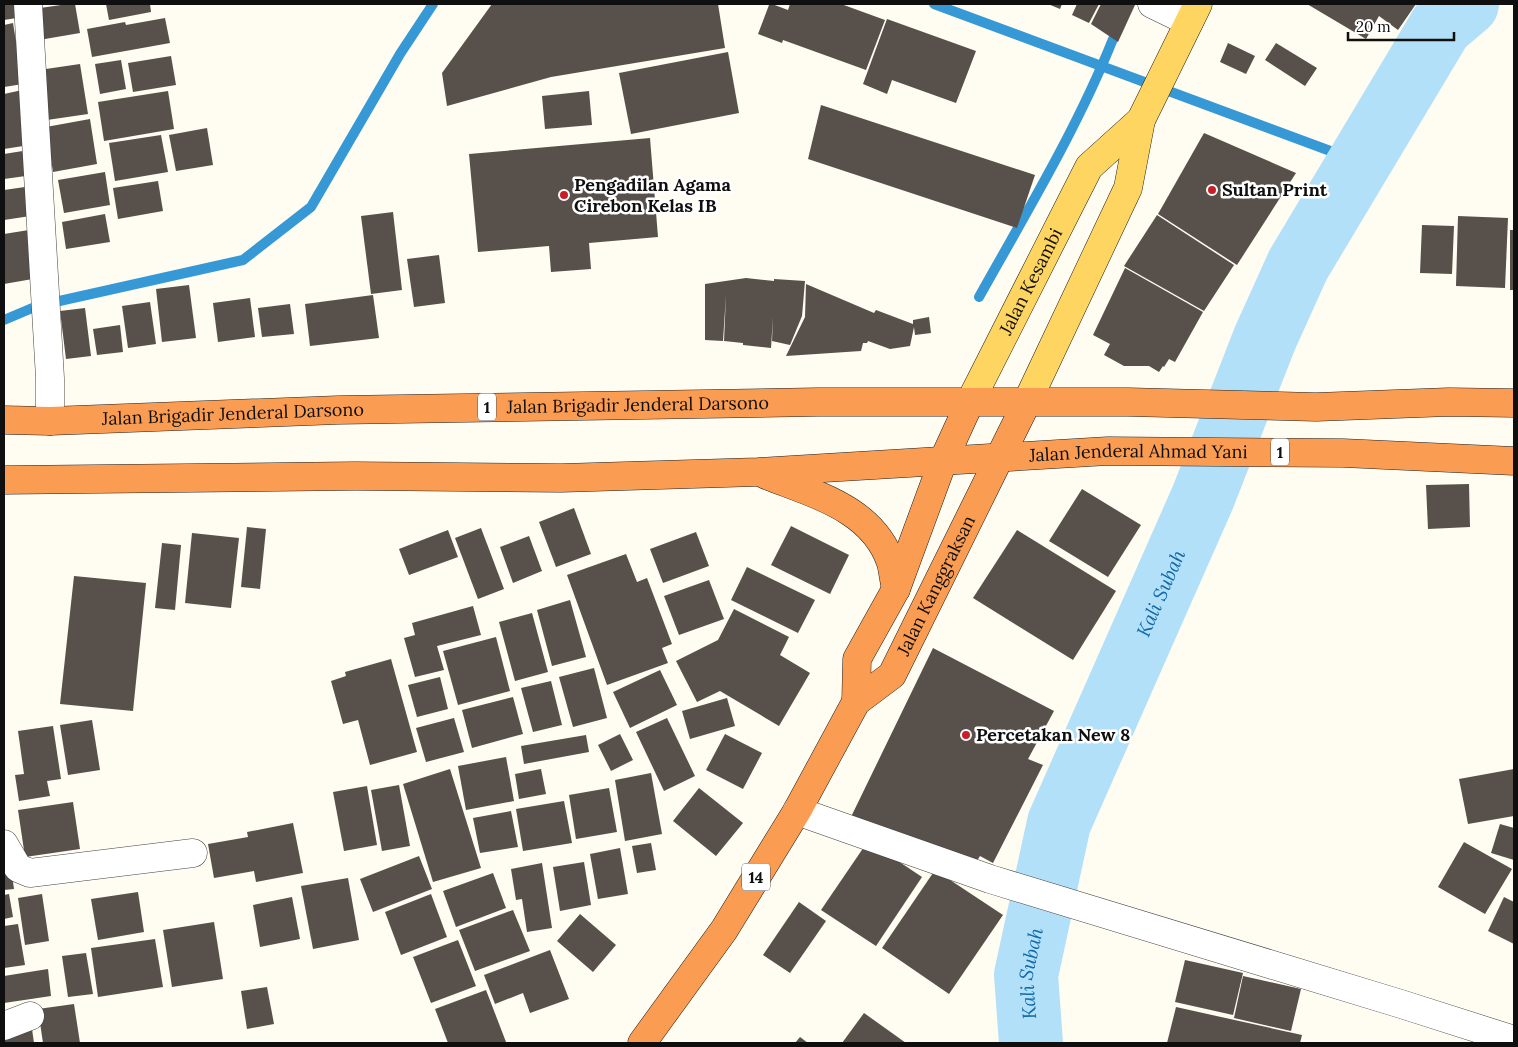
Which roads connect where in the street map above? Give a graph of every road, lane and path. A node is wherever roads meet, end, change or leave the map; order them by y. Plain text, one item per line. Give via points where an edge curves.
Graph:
1 (28, 4) edge
2 (1152, 4) edge
3 (1190, 21) edge
4 (1142, 117) junction
5 (970, 402) junction
6 (1027, 402) junction
7 (1514, 403) edge
8 (4, 420) edge
9 (50, 421) junction
10 (999, 458) junction
11 (943, 461) junction
12 (1514, 461) edge
13 (758, 472) junction
14 (4, 480) edge
15 (896, 589) junction
16 (856, 702) junction
17 (796, 811) junction
18 (4, 844) edge
19 (193, 853) dead end
20 (30, 1016) dead end
21 (4, 1026) edge
22 (1514, 1040) edge
23 (642, 1043) edge

1 - 9 street
2 - 3 street
3 - 4 main road, Jalan Kesambi
4 - 5 main road, Jalan Kesambi via 1089,167
4 - 6 main road, Jalan Kesambi via 1128,188
5 - 6 highway, 1
5 - 9 highway, Jalan Brigadir Jenderal Darsono / 1 via 338,410
5 - 11 highway, Jalan Kesambi
6 - 7 highway, 1 via 1316,407
6 - 10 highway, Jalan Kesambi
8 - 9 highway, Jalan Brigadir Jenderal Darsono / 1
10 - 11 highway, Jalan Jenderal Ahmad Yani / 1
10 - 12 highway, Jalan Jenderal Ahmad Yani / 1 via 1108,451 1344,453
10 - 16 highway, Jalan Kanggraksan / 14 via 892,675
11 - 13 highway, 1
11 - 15 highway, Jalan Kanggraksan / 14
13 - 14 highway, 1 via 561,478 345,476
13 - 15 highway via 829,500 862,519 879,540 890,562
15 - 16 highway, Jalan Kanggraksan / 14 via 857,659
16 - 17 highway, Jalan Kanggraksan / 14
17 - 22 street via 990,879
17 - 23 highway, Jalan Kanggraksan / 14 via 724,930
18 - 19 street via 18,868 30,873
20 - 21 street

